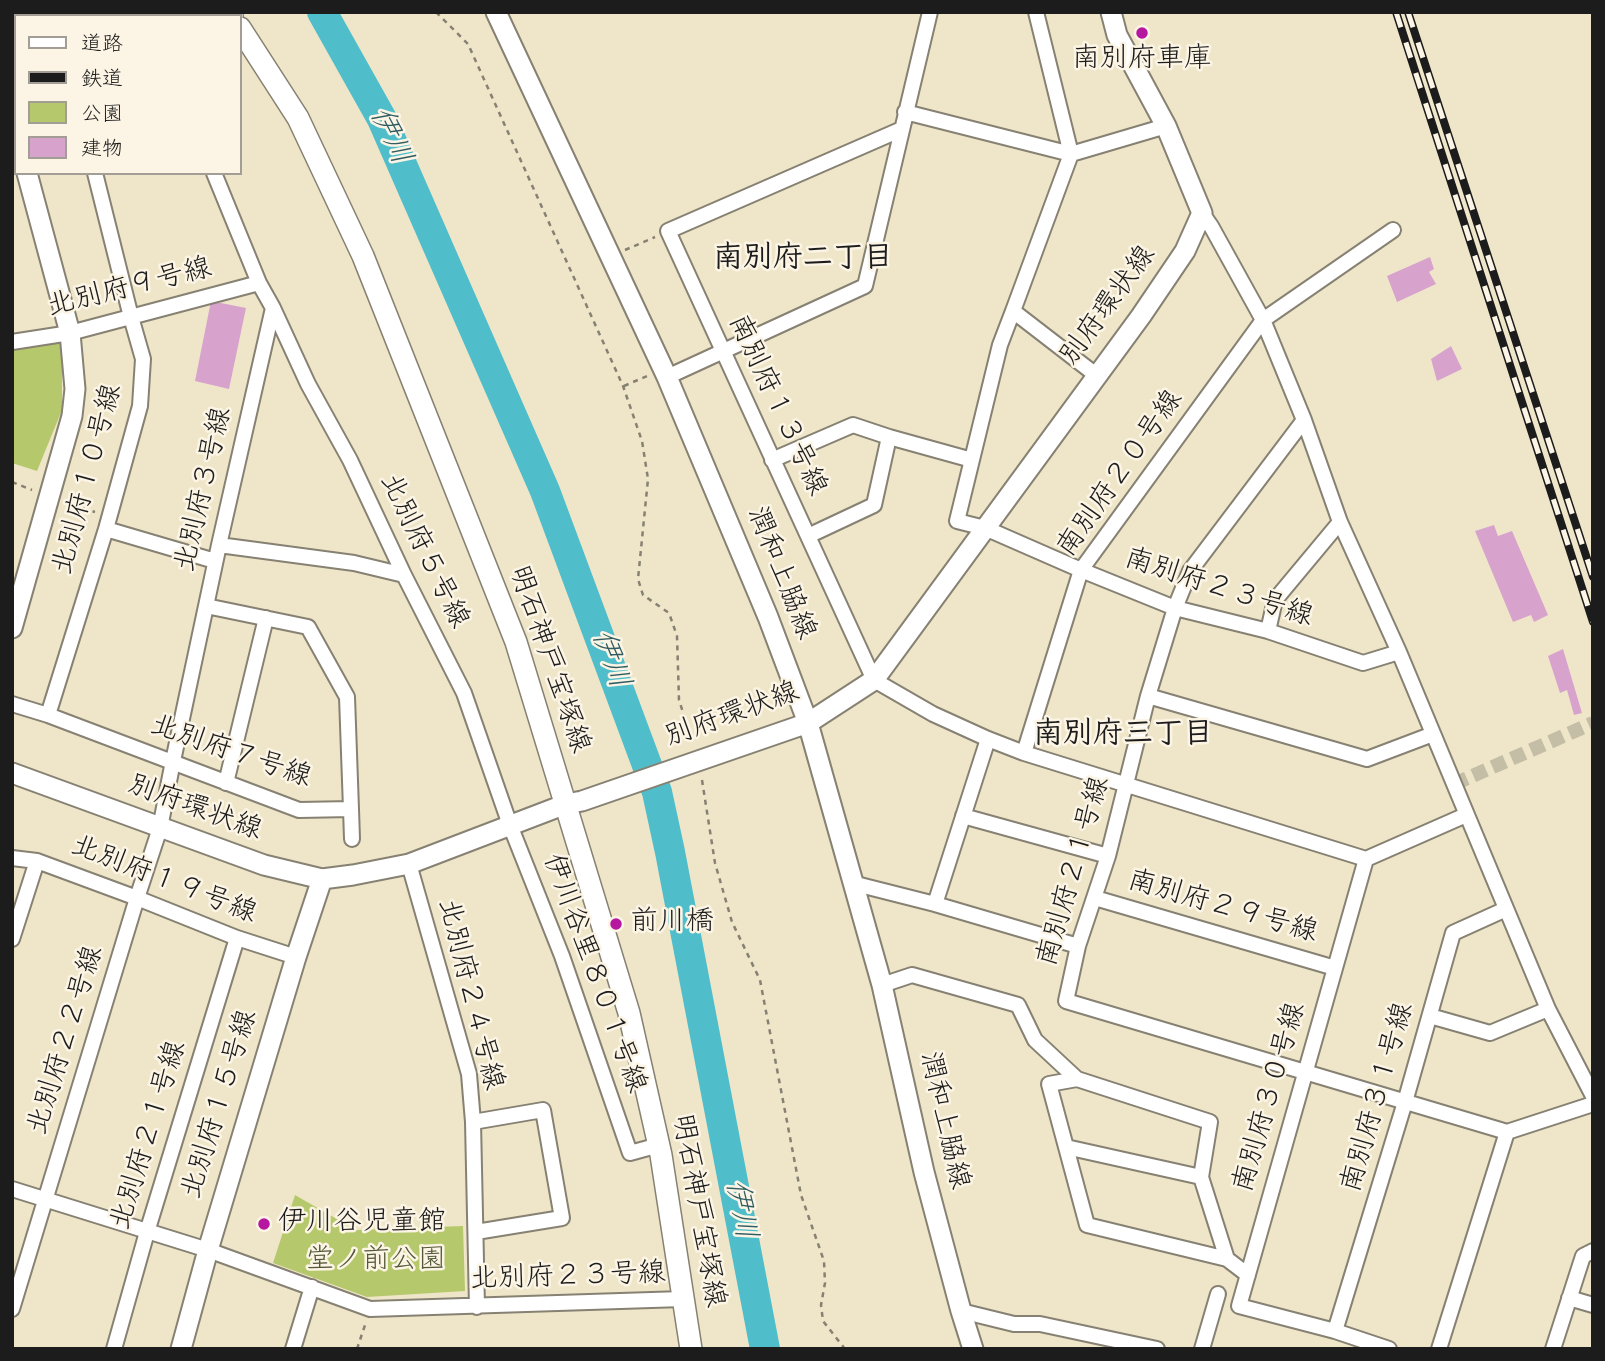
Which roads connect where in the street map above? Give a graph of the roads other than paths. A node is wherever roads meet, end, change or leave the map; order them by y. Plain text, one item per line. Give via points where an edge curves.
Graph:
1 (496, 12) edge
2 (930, 12) edge
3 (1036, 12) edge
4 (1111, 12) edge
5 (242, 31) edge
6 (905, 112) junction
7 (1166, 126) junction
8 (902, 129) junction
9 (1071, 154) junction
10 (28, 175) edge
11 (96, 175) edge
12 (215, 175) edge
13 (1202, 213) junction
14 (1393, 230) dead end
15 (258, 283) junction
16 (273, 308) junction
17 (1013, 311) junction
18 (131, 317) junction
19 (1263, 320) junction
20 (70, 333) junction
21 (12, 342) edge
22 (723, 352) junction
23 (665, 373) junction
24 (1096, 375) junction
25 (1304, 420) junction
26 (889, 438) junction
27 (772, 460) junction
28 (972, 460) junction
29 (1340, 522) junction
30 (107, 523) junction
31 (985, 528) junction
32 (808, 537) junction
33 (219, 545) junction
34 (215, 561) junction
35 (1081, 570) junction
36 (404, 575) junction
37 (206, 606) junction
38 (1175, 608) junction
39 (266, 618) junction
40 (12, 628) edge
41 (1268, 631) junction
42 (1399, 652) junction
43 (874, 680) junction
44 (1148, 696) junction
45 (12, 704) edge
46 (48, 715) junction
47 (808, 723) junction
48 (1433, 734) junction
49 (988, 738) junction
50 (1024, 752) junction
51 (173, 761) junction
52 (12, 773) edge
53 (226, 783) junction
54 (1126, 785) junction
55 (574, 803) junction
56 (351, 809) junction
57 (1466, 815) junction
58 (963, 816) junction
59 (510, 825) junction
60 (160, 828) junction
61 (352, 839) dead end
62 (1108, 856) junction
63 (12, 858) edge
64 (1366, 859) junction
65 (37, 861) junction
66 (409, 864) junction
67 (322, 879) junction
68 (852, 883) junction
69 (137, 898) junction
70 (1095, 898) junction
71 (935, 904) junction
72 (1506, 909) junction
73 (237, 938) junction
74 (12, 939) edge
75 (1078, 946) junction
76 (296, 957) junction
77 (1335, 968) junction
78 (882, 985) junction
79 (1548, 1009) junction
80 (1430, 1016) junction
81 (1305, 1073) junction
82 (1077, 1079) junction
83 (1593, 1096) edge
84 (1405, 1102) junction
85 (1593, 1104) edge
86 (473, 1122) junction
87 (1507, 1132) junction
88 (659, 1145) junction
89 (1066, 1147) junction
90 (1201, 1177) junction
91 (12, 1189) edge
92 (46, 1200) junction
93 (147, 1232) junction
94 (476, 1232) junction
95 (208, 1250) junction
96 (1593, 1251) edge
97 (1227, 1259) junction
98 (1248, 1275) junction
99 (312, 1287) junction
100 (1218, 1294) dead end
101 (1569, 1298) junction
102 (683, 1299) junction
103 (1593, 1305) edge
104 (477, 1307) junction
105 (12, 1309) edge
106 (961, 1311) junction
107 (1335, 1331) junction
108 (114, 1349) edge
109 (181, 1349) edge
110 (293, 1349) edge
111 (691, 1349) edge
112 (973, 1349) edge
113 (1157, 1349) edge
114 (1202, 1349) edge
115 (1389, 1349) edge
116 (1439, 1349) edge
117 (1553, 1349) edge

1 - 23 street, 潤和上脇線
2 - 6 street
3 - 9 street
4 - 7 street via 1117,35
5 - 55 main road, 明石神戸宝塚線 via 298,118 363,256 516,642
6 - 8 street
6 - 9 street
7 - 9 street
7 - 13 street
8 - 22 street via 865,286
8 - 22 street, 南別府１３号線 via 668,231
9 - 17 street
10 - 20 street
11 - 18 street, 北別府１０号線
12 - 15 street
13 - 19 street
13 - 24 street, 別府環状線 via 1185,251
14 - 19 street, 南別府２０号線
15 - 16 street
15 - 18 street, 北別府９号線
16 - 33 street, 北別府３号線
16 - 36 street, 北別府５号線
17 - 24 street
17 - 28 street via 1000,345
18 - 20 street, 北別府９号線
18 - 30 street, 北別府１０号線 via 143,359 140,406
19 - 25 street
19 - 35 street, 南別府２０号線
20 - 21 street, 北別府９号線
20 - 40 street via 75,389 72,416
22 - 23 street
22 - 27 street, 南別府１３号線
23 - 47 street, 潤和上脇線
24 - 31 street, 別府環状線
25 - 29 street
25 - 38 street, 南別府２１号線 via 1190,571
26 - 27 street via 853,425
26 - 28 street
26 - 32 street via 874,505
27 - 32 street, 南別府１３号線
28 - 31 street, 南別府２３号線 via 957,521
29 - 41 street via 1275,600
29 - 42 street
30 - 34 street
30 - 46 street, 北別府１０号線
31 - 35 street, 南別府２３号線
31 - 43 street, 別府環状線
32 - 43 street, 南別府１３号線
33 - 34 street, 北別府３号線
33 - 36 street via 354,563
34 - 37 street, 北別府３号線
35 - 38 street, 南別府２３号線
35 - 50 street, 南別府２０号線
36 - 59 street, 北別府５号線 via 464,693
37 - 39 street, 北別府７号線
37 - 51 street, 北別府３号線
38 - 41 street, 南別府２３号線
38 - 44 street, 南別府２１号線
39 - 53 street
39 - 56 street, 北別府７号線 via 308,627 347,697
41 - 42 street, 南別府２３号線 via 1363,663
42 - 48 street
43 - 47 street, 別府環状線
43 - 49 street via 933,714
44 - 48 street via 1367,759
44 - 54 street, 南別府２１号線
45 - 46 street, 北別府７号線
46 - 51 street, 北別府７号線
47 - 55 street, 別府環状線
47 - 68 street, 潤和上脇線
48 - 57 street
49 - 50 street
49 - 58 street
50 - 54 street
51 - 53 street, 北別府７号線
51 - 60 street, 北別府３号線
52 - 60 street, 別府環状線
53 - 56 street, 北別府７号線 via 299,810
54 - 62 street, 南別府２１号線
54 - 64 street
55 - 59 street, 別府環状線
55 - 88 main road, 明石神戸宝塚線
56 - 61 street
57 - 64 street
57 - 72 street
58 - 62 street
58 - 71 street
59 - 66 street, 別府環状線
59 - 88 street, 伊川谷里８０１号線 via 562,956 630,1153
60 - 67 street, 別府環状線 via 264,865
60 - 69 street, 北別府２２号線
62 - 70 street, 南別府２１号線
63 - 65 street, 北別府１９号線
64 - 77 street, 南別府３０号線
65 - 69 street, 北別府１９号線
65 - 74 street
66 - 67 street, 別府環状線
66 - 86 street, 北別府２４号線 via 469,1074
67 - 76 street, 北別府１５号線
68 - 71 street
68 - 78 street, 潤和上脇線
69 - 73 street, 北別府１９号線
69 - 92 street, 北別府２２号線
70 - 75 street, 南別府２１号線
70 - 77 street, 南別府２９号線
71 - 75 street
72 - 79 street
72 - 80 street, 南別府３１号線 via 1454,933
73 - 76 street, 北別府１９号線
73 - 93 street, 北別府２１号線
75 - 81 street, 南別府２１号線 via 1066,1001
76 - 95 street, 北別府１５号線
77 - 81 street, 南別府３０号線
78 - 82 street via 912,975 1018,1005 1035,1040
78 - 106 street, 潤和上脇線
79 - 80 street via 1490,1034
79 - 83 street
80 - 84 street, 南別府３１号線
81 - 84 street, 南別府２１号線
81 - 98 street, 南別府３０号線
82 - 89 street via 1049,1084
82 - 90 street via 1210,1122
84 - 87 street, 南別府２１号線
84 - 107 street, 南別府３１号線
85 - 87 street
86 - 94 street, 北別府２４号線
86 - 94 street via 543,1111 562,1218
87 - 116 street
88 - 102 main road, 明石神戸宝塚線
89 - 90 street
89 - 97 street via 1087,1225
90 - 97 street
91 - 92 street, 北別府２３号線
92 - 93 street, 北別府２３号線
92 - 105 street, 北別府２２号線
93 - 95 street, 北別府２３号線
93 - 108 street, 北別府２１号線
94 - 104 street, 北別府２４号線
95 - 99 street, 北別府２３号線
95 - 109 street, 北別府１５号線
96 - 101 street via 1583,1256
97 - 98 street
98 - 107 street, 南別府３０号線 via 1239,1306
99 - 104 street, 北別府２３号線 via 370,1309
99 - 110 street
100 - 114 street
101 - 103 street
101 - 117 street
102 - 104 street, 北別府２３号線
102 - 111 main road, 明石神戸宝塚線
106 - 112 street, 潤和上脇線
106 - 113 street
107 - 115 street, 南別府３０号線

